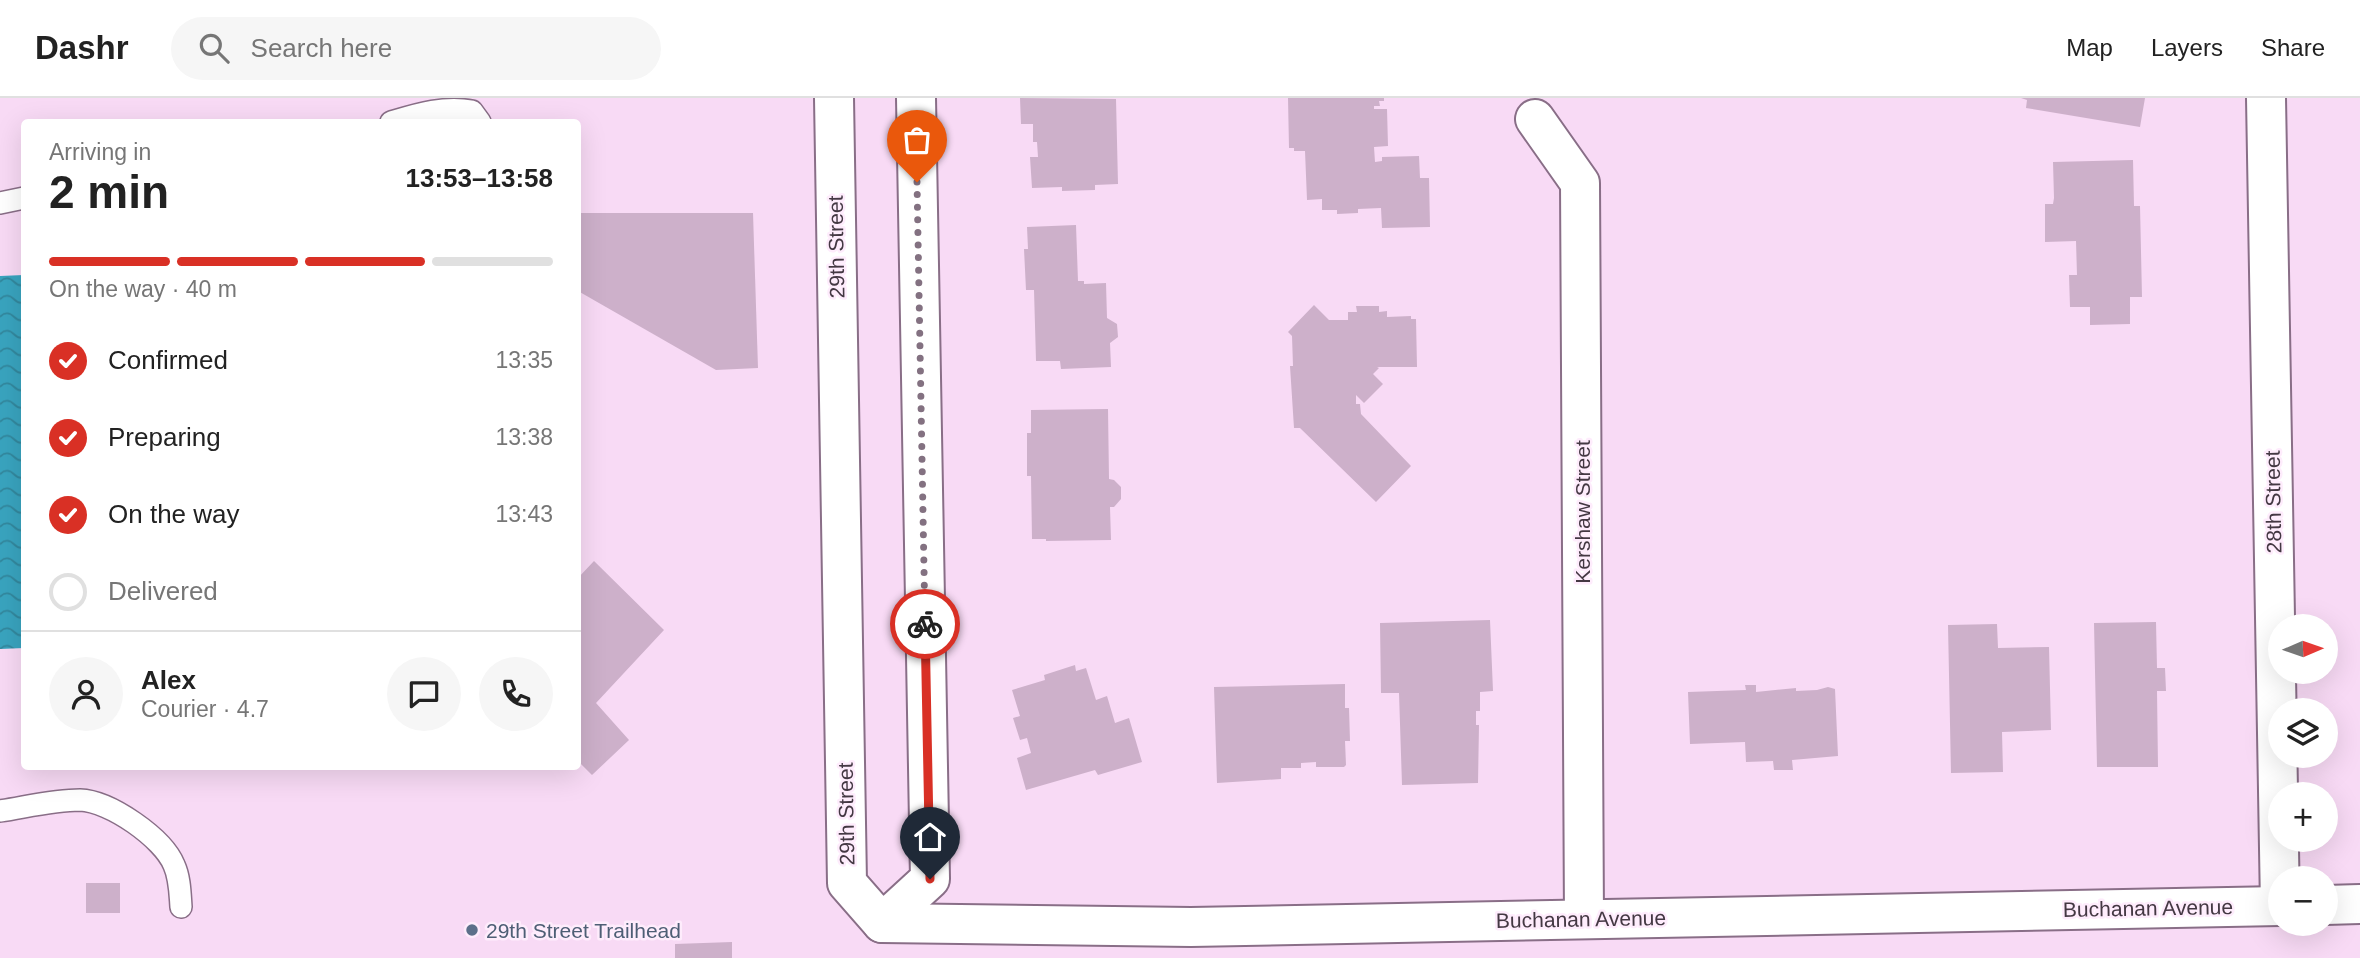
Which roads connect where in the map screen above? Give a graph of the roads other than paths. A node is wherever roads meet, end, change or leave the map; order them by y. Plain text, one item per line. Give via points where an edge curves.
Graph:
1 (834, 98) edge
2 (916, 98) edge
3 (2266, 98) edge
4 (401, 119) edge
5 (478, 119) edge
6 (1535, 119) dead end
7 (21, 199) edge
8 (0, 203) edge
9 (0, 811) edge
10 (2279, 866) edge
11 (2360, 904) edge
12 (2338, 905) edge
13 (2268, 906) edge
14 (181, 907) dead end
15 (1584, 919) junction
16 (882, 923) junction
17 (1191, 942) edge

1 - 16 street, 29th Street via 847,883
2 - 16 street via 930,879
3 - 10 street, 28th Street
4 - 5 lane via 454,108 472,111
6 - 15 street, Kershaw Street via 1580,183
7 - 8 lane
9 - 14 lane via 80,800 116,811 143,830 174,863
11 - 12 street
13 - 15 street, Buchanan Avenue
15 - 17 street, Buchanan Avenue
16 - 17 street, Buchanan Avenue

